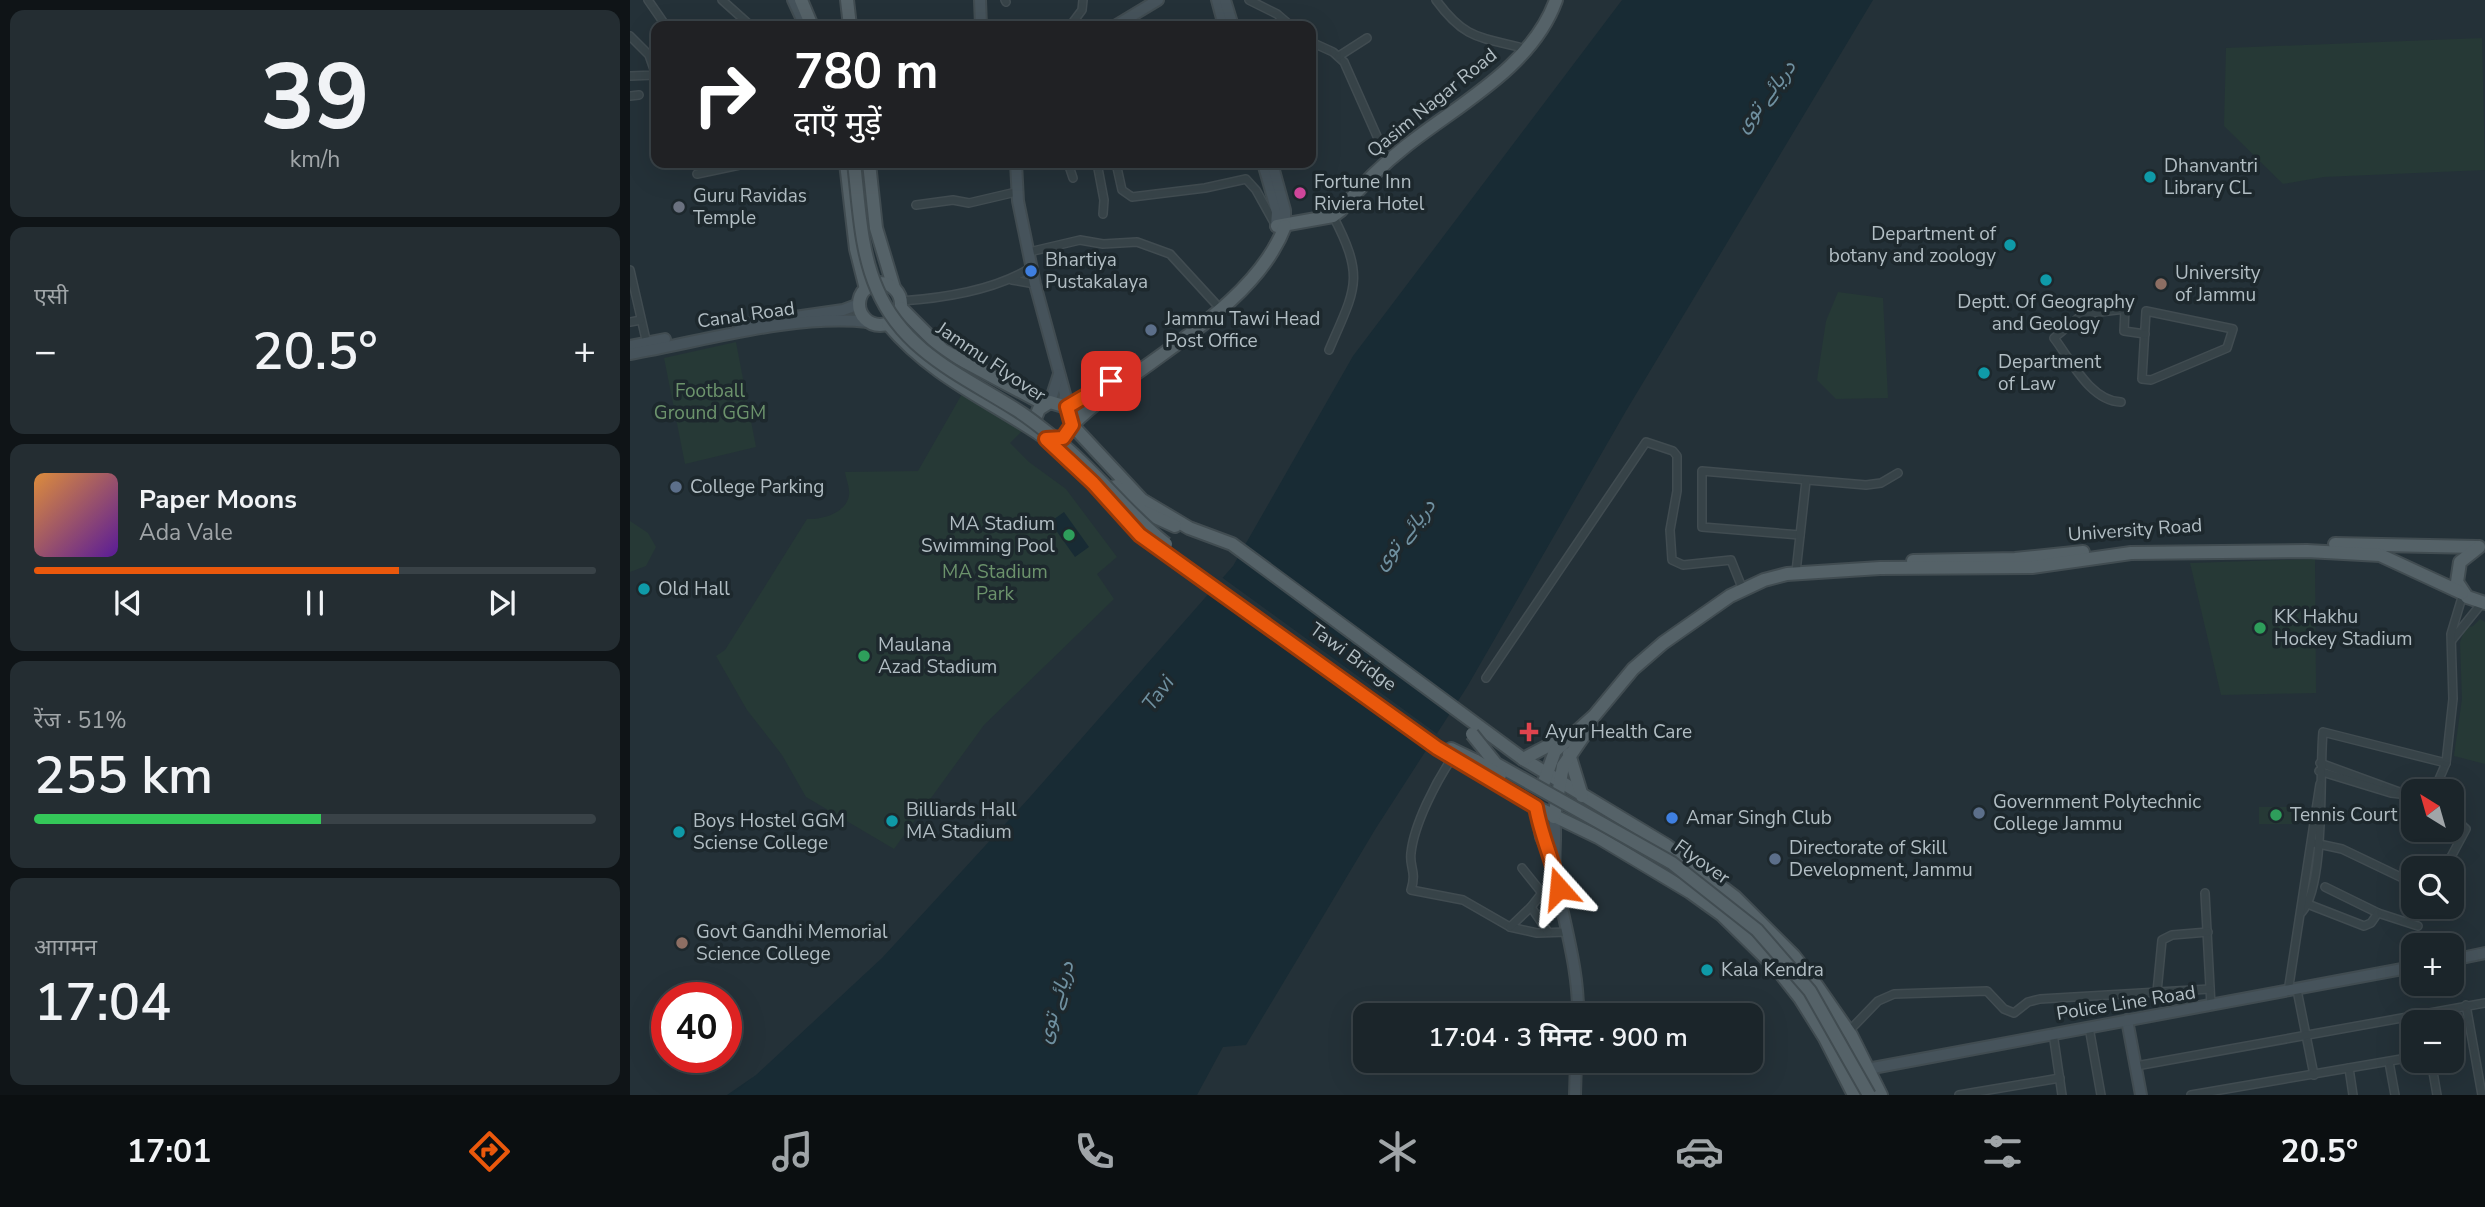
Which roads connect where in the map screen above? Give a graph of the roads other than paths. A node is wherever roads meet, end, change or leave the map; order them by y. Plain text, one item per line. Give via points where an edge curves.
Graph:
1 (648, 0) edge
2 (722, 0) edge
3 (793, 0) edge
4 (801, 0) edge
5 (809, 0) edge
6 (839, 0) edge
7 (847, 0) edge
8 (980, 0) edge
9 (1083, 0) edge
10 (1158, 0) edge
11 (1217, 0) edge
12 (1225, 0) edge
13 (1249, 0) edge
14 (1436, 0) edge
15 (1549, 0) edge
16 (1556, 0) edge
17 (663, 21) edge
18 (745, 21) edge
19 (802, 21) edge
20 (810, 21) edge
21 (818, 21) edge
22 (841, 21) edge
23 (849, 21) edge
24 (981, 21) edge
25 (1074, 21) edge
26 (1123, 21) edge
27 (1223, 21) edge
28 (1231, 21) edge
29 (1285, 21) edge
30 (630, 36) edge
31 (1367, 38) dead end
32 (1316, 44) edge
33 (1519, 47) junction
34 (1339, 56) junction
35 (651, 61) edge
36 (630, 76) edge
37 (651, 77) edge
38 (639, 95) dead end
39 (630, 96) edge
40 (1387, 158) junction
41 (725, 168) edge
42 (847, 168) edge
43 (855, 168) edge
44 (863, 168) edge
45 (870, 168) edge
46 (1016, 168) edge
47 (1070, 168) edge
48 (1098, 168) edge
49 (1117, 168) edge
50 (1264, 168) edge
51 (1273, 168) edge
52 (697, 174) dead end
53 (1073, 178) dead end
54 (1016, 192) junction
55 (916, 205) dead end
56 (1103, 214) dead end
57 (1333, 216) junction
58 (1281, 226) junction
59 (1029, 252) junction
60 (1032, 267) junction
61 (630, 270) edge
62 (1012, 280) junction
63 (1035, 284) junction
64 (894, 288) junction
65 (866, 289) junction
66 (632, 291) edge
67 (1215, 303) junction
68 (859, 304) junction
69 (901, 304) junction
70 (641, 320) junction
71 (630, 322) edge
72 (869, 322) junction
73 (888, 324) junction
74 (2146, 334) junction
75 (630, 346) edge
76 (648, 346) junction
77 (1329, 350) dead end
78 (630, 354) edge
79 (1059, 374) junction
80 (2121, 402) dead end
81 (1047, 403) junction
82 (1066, 406) junction
83 (1072, 425) junction
84 (1043, 437) junction
85 (1898, 473) dead end
86 (1805, 481) junction
87 (1189, 528) junction
88 (1800, 535) junction
89 (2482, 546) edge
90 (2375, 549) junction
91 (1199, 572) junction
92 (1798, 572) junction
93 (1743, 590) junction
94 (2462, 593) junction
95 (2484, 603) edge
96 (2452, 640) junction
97 (1486, 678) dead end
98 (1463, 713) junction
99 (1594, 716) junction
100 (1577, 729) junction
101 (1445, 750) junction
102 (1569, 754) junction
103 (1523, 759) junction
104 (2446, 763) junction
105 (2320, 767) junction
106 (1546, 775) junction
107 (2439, 779) edge
108 (1559, 782) junction
109 (2401, 793) edge
110 (1582, 796) junction
111 (1536, 807) junction
112 (1607, 812) junction
113 (1554, 817) junction
114 (1576, 827) junction
115 (2314, 843) junction
116 (1522, 867) dead end
117 (1555, 867) junction
118 (2401, 877) edge
119 (2325, 887) dead end
120 (2205, 893) dead end
121 (2305, 903) junction
122 (1531, 907) junction
123 (2378, 913) junction
124 (2418, 926) dead end
125 (1510, 928) junction
126 (1548, 932) junction
127 (1568, 932) junction
128 (2208, 932) junction
129 (2485, 953) edge
130 (2464, 957) edge
131 (2401, 969) edge
132 (2210, 989) junction
133 (2293, 991) junction
134 (2157, 992) junction
135 (1577, 1003) edge
136 (2485, 1003) edge
137 (2466, 1005) junction
138 (2211, 1007) junction
139 (2449, 1010) edge
140 (2127, 1020) junction
141 (2401, 1021) edge
142 (2090, 1027) junction
143 (1849, 1031) junction
144 (2053, 1033) junction
145 (2306, 1035) junction
146 (1860, 1054) junction
147 (2401, 1060) edge
148 (2389, 1062) junction
149 (1892, 1065) junction
150 (2136, 1066) junction
151 (1867, 1068) junction
152 (2349, 1068) junction
153 (1576, 1073) edge
154 (2433, 1073) edge
155 (1844, 1075) junction
156 (2314, 1075) junction
157 (2060, 1078) junction
158 (2236, 1091) edge
159 (1876, 1092) edge
160 (1575, 1095) edge
161 (1854, 1095) edge
162 (1864, 1095) edge
163 (1959, 1095) edge
164 (2062, 1095) edge
165 (2101, 1095) edge
166 (2141, 1095) edge
167 (2193, 1095) edge
168 (2353, 1095) edge
169 (2395, 1095) edge
170 (2437, 1095) edge
171 (2482, 1095) edge

1 - 17 street
2 - 18 street
3 - 19 main road
4 - 20 main road
5 - 21 main road
6 - 22 main road
7 - 23 main road
8 - 24 main road
9 - 25 street
10 - 26 main road
11 - 27 main road
12 - 28 main road
13 - 29 street
14 - 33 street via 1450,19 1473,37
15 - 33 main road, Qasim Nagar Road
16 - 40 main road, Qasim Nagar Road via 1535,38 1502,74
30 - 35 street
31 - 34 street
32 - 34 street
33 - 40 main road, Qasim Nagar Road
34 - 40 street
36 - 37 street
38 - 39 street
40 - 57 main road, Qasim Nagar Road
41 - 52 street
42 - 65 main road via 856,249
43 - 91 main road, Jammu Flyover, bridge via 868,262 877,289 901,329 934,362 1018,410 1072,452 1136,519
44 - 87 main road, Jammu Flyover via 876,259 883,282 907,324 939,355 1022,404 1078,447 1142,511
45 - 64 main road via 876,228
46 - 54 main road
47 - 53 street
48 - 56 street
49 - 58 street via 1122,190 1132,197 1246,179
50 - 58 main road
51 - 58 main road via 1285,210
54 - 55 street via 969,203 953,200
54 - 59 main road
57 - 58 main road
57 - 77 street via 1348,244 1354,289
58 - 67 main road
58 - 83 main road via 1259,268 1219,311
59 - 60 main road
59 - 67 street via 1080,240 1137,242 1170,254
60 - 62 street
60 - 63 main road
61 - 66 street
62 - 63 street
62 - 69 street
63 - 79 main road
64 - 65 main road via 880,283
64 - 69 main road
65 - 68 main road
66 - 70 street
67 - 82 main road via 1088,397
68 - 72 main road
68 - 76 main road, Canal Road via 721,327
69 - 73 main road via 897,318
69 - 81 main road via 943,350
70 - 71 street
70 - 76 street
72 - 73 main road
72 - 76 main road, Canal Road via 813,323
73 - 84 main road via 911,352 931,367
74 - 74 street via 2142,379 2151,380 2227,348 2233,329 2146,312
74 - 80 street via 2124,331 2125,309 2083,314 2054,338 2092,389 2109,401
75 - 76 main road, Canal Road
76 - 78 main road, Canal Road
79 - 81 main road
79 - 82 main road
81 - 82 main road
81 - 84 main road via 1034,422
82 - 83 main road
83 - 84 main road via 1063,438
83 - 87 main road via 1136,495
84 - 91 main road via 1093,483 1135,531
85 - 86 street via 1873,485
86 - 88 street
86 - 88 street via 1702,471 1702,527
87 - 98 main road via 1232,544
88 - 92 street
89 - 90 main road, University Road
89 - 94 main road via 2467,554 2458,567
90 - 92 main road, University Road via 2239,543 2123,546 2015,559 1807,566
90 - 94 main road, University Road
91 - 101 main road, Tawi Bridge
92 - 93 main road, University Road
93 - 97 street via 1731,560 1683,565 1672,560 1669,536 1677,456 1646,442
93 - 99 main road, University Road via 1663,643 1633,669
94 - 95 main road, University Road
94 - 96 street
95 - 96 street
96 - 104 street via 2453,699
98 - 103 main road
98 - 159 main road, Flyover, bridge via 1472,734 1496,764 1672,863 1757,930 1810,991
99 - 100 main road
99 - 102 main road
100 - 103 main road
100 - 106 main road via 1555,751
101 - 111 main road
101 - 125 street via 1412,849 1415,876 1411,890 1463,900
101 - 162 main road, Flyover, bridge via 1476,761 1668,867 1728,910 1784,965 1806,994
102 - 108 main road
102 - 110 main road
103 - 106 main road
104 - 105 street via 2323,733
104 - 107 street
105 - 109 street
105 - 115 street
106 - 108 main road
106 - 111 main road
108 - 110 main road
108 - 113 main road
110 - 112 main road
111 - 113 main road
111 - 117 main road via 1541,836
112 - 114 main road via 1577,804 1569,815
112 - 143 main road via 1666,845 1754,913 1794,956
113 - 114 main road
113 - 117 main road
114 - 155 main road via 1690,892 1748,938 1800,998
115 - 118 street via 2342,849
115 - 121 street
116 - 122 street via 1542,893
117 - 127 main road
119 - 123 street
120 - 128 street
121 - 123 street via 2364,926
121 - 133 street
122 - 125 street
122 - 126 street
123 - 124 street
125 - 126 street
126 - 127 street
127 - 135 main road
128 - 132 street
128 - 134 street via 2162,940
129 - 130 main road
131 - 133 main road, Police Line Road
132 - 134 street
132 - 138 street
133 - 138 main road, Police Line Road
133 - 145 street
134 - 143 street via 2040,999 2014,1013 1981,990 1898,993 1878,1001
136 - 137 street
137 - 139 street
137 - 171 street
138 - 140 main road, Police Line Road
140 - 142 main road, Police Line Road
140 - 150 main road
141 - 145 street
142 - 144 main road, Police Line Road
142 - 165 street
143 - 146 main road
144 - 149 main road, Police Line Road
144 - 157 street
145 - 150 street
145 - 156 street
146 - 149 main road
146 - 151 main road
147 - 148 street
148 - 152 street
148 - 169 street
149 - 151 main road, Police Line Road
149 - 159 main road
150 - 166 main road
151 - 155 main road, Police Line Road
151 - 159 main road
152 - 156 street
152 - 168 street
153 - 160 main road
154 - 170 street
155 - 161 main road
156 - 158 street
157 - 163 street
157 - 164 street
158 - 167 street

